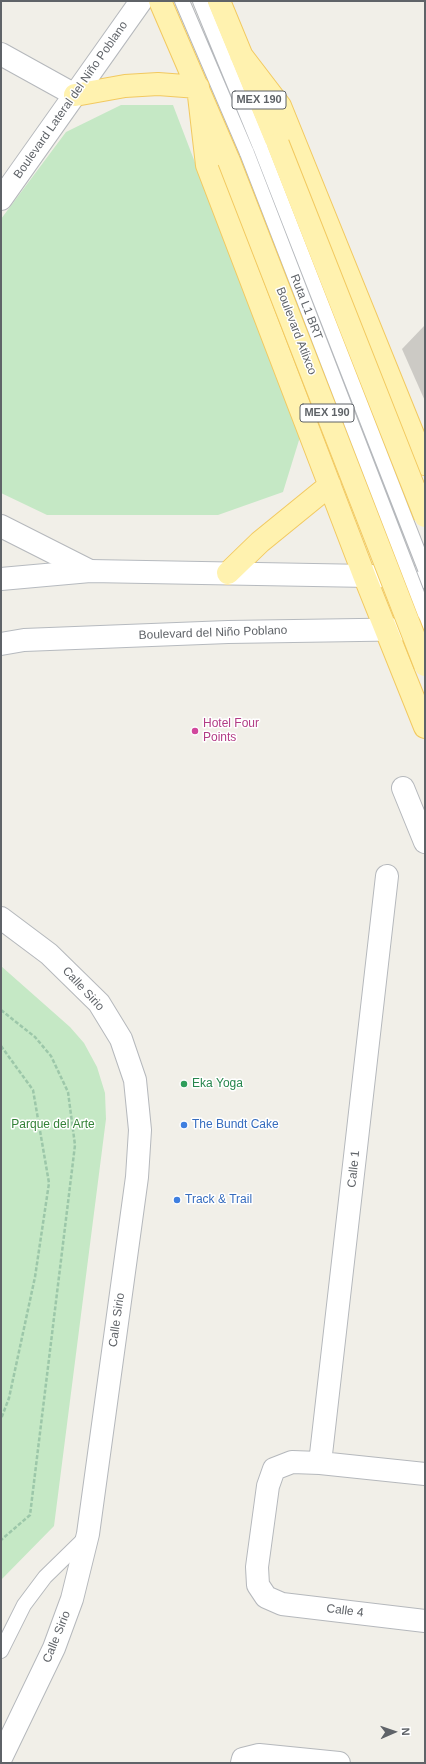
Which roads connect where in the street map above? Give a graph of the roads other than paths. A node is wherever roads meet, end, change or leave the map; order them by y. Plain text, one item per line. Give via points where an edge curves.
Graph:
1 (141, 1) edge
2 (160, 1) edge
3 (182, 1) edge
4 (200, 1) edge
5 (219, 1) edge
6 (1, 54) edge
7 (241, 56) junction
8 (198, 87) junction
9 (75, 95) junction
10 (269, 146) junction
11 (238, 157) junction
12 (3, 193) edge
13 (424, 461) edge
14 (330, 485) junction
15 (425, 516) edge
16 (1, 526) edge
17 (425, 568) edge
18 (90, 571) junction
19 (228, 573) junction
20 (364, 576) junction
21 (425, 577) edge
22 (1, 579) edge
23 (425, 614) edge
24 (425, 629) edge
25 (387, 630) junction
26 (24, 640) junction
27 (1, 644) edge
28 (1, 652) edge
29 (425, 665) edge
30 (425, 727) edge
31 (403, 788) dead end
32 (425, 842) edge
33 (387, 876) dead end
34 (1, 918) edge
35 (320, 1462) junction
36 (425, 1474) edge
37 (88, 1534) junction
38 (425, 1621) edge
39 (1, 1651) edge
40 (1, 1758) edge
41 (243, 1761) edge
42 (339, 1763) edge

1 - 9 street, Boulevard Lateral del Niño Poblano
2 - 8 main road, Boulevard Atlixco / MEX 190
3 - 11 lane, Ruta L1 BRT
4 - 10 lane, Ruta L1 BRT
5 - 7 main road, MEX 190
6 - 9 street
7 - 10 main road, MEX 190
7 - 13 main road via 280,106
8 - 9 main road via 158,84 126,86
8 - 11 main road, Boulevard Atlixco / MEX 190
8 - 14 main road via 207,165
9 - 12 street, Boulevard Lateral del Niño Poblano
10 - 15 main road, MEX 190, bridge
10 - 17 lane, Ruta L1 BRT, bridge
11 - 23 lane, Ruta L1 BRT, bridge
11 - 29 main road, Boulevard Atlixco / MEX 190, bridge
13 - 14 main road via 398,498 375,506 352,501
14 - 19 main road via 260,542
14 - 20 main road
16 - 18 street
18 - 19 street
18 - 22 street
19 - 20 street
20 - 21 street
20 - 25 main road
24 - 25 street, Boulevard del Niño Poblano
25 - 26 street, Boulevard del Niño Poblano via 228,632
25 - 30 main road
26 - 27 street, Boulevard del Niño Poblano
26 - 28 street
31 - 32 street
33 - 35 street, Calle 1
34 - 37 street, Calle Sirio via 49,954 99,1003 121,1039 135,1080 140,1130 137,1177
35 - 36 street
35 - 38 street, Calle 4 via 292,1462 274,1469 268,1486 257,1567 258,1585 266,1597 282,1604
37 - 39 lane via 46,1577 24,1605
37 - 40 street, Calle Sirio via 72,1599 54,1648
41 - 42 street via 259,1754

